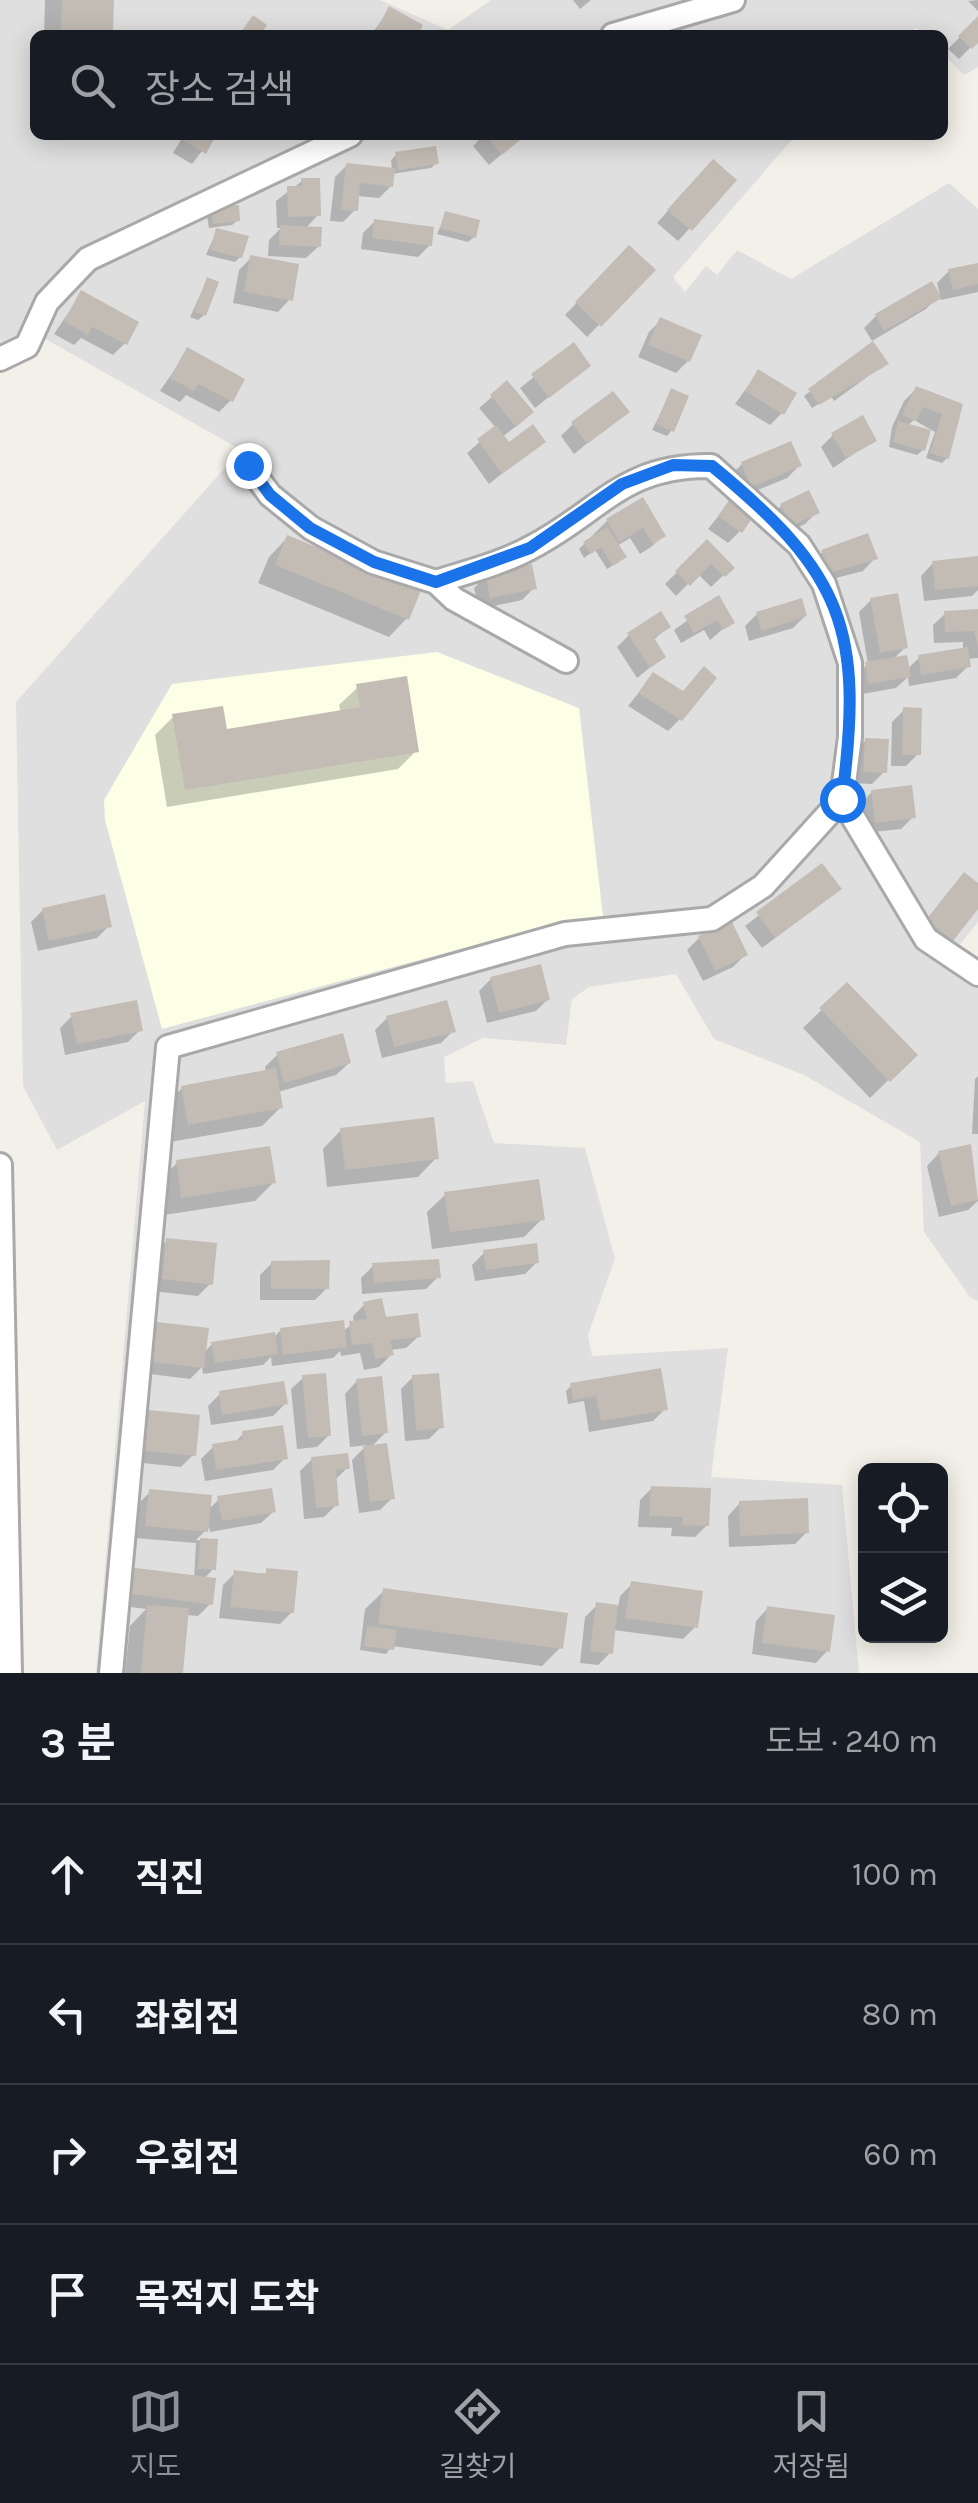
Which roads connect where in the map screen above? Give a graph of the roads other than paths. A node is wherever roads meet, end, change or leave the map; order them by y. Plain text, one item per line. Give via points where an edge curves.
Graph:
1 (733, 0) edge
2 (630, 30) edge
3 (340, 140) edge
4 (0, 359) edge
5 (248, 465) dead end
6 (436, 582) junction
7 (566, 661) dead end
8 (842, 799) junction
9 (978, 974) edge
10 (0, 1165) edge
11 (10, 1673) edge
12 (112, 1673) edge

1 - 2 street
3 - 4 street via 88,260 48,302 27,346
5 - 6 street via 270,495 310,528 374,562
6 - 7 street via 454,599
6 - 8 street via 530,548 622,484 673,465 712,466 798,544 843,631 852,702
8 - 9 street via 926,939
8 - 12 street via 763,886 712,919 564,934 168,1046
10 - 11 street

